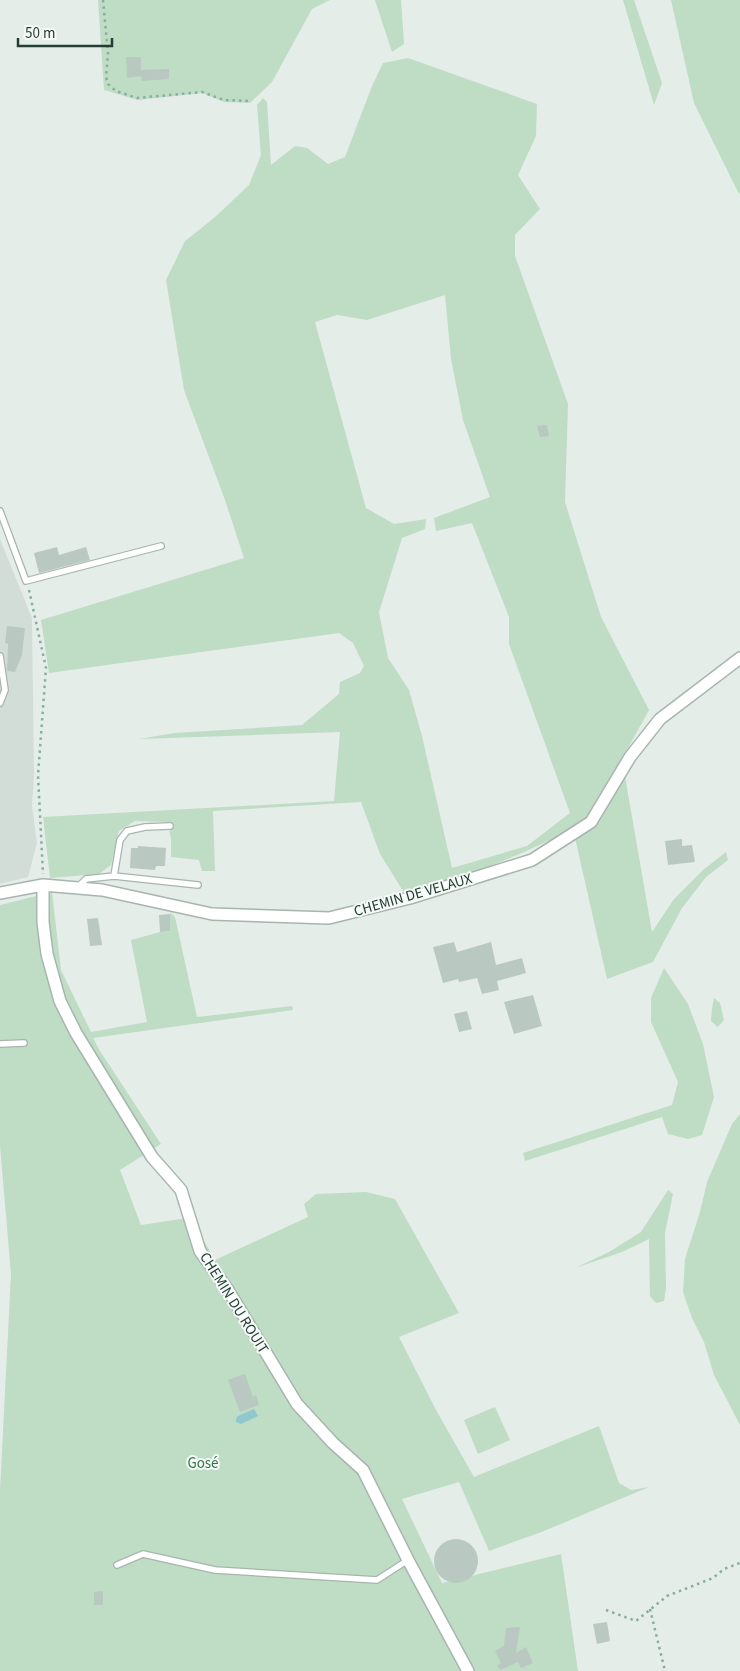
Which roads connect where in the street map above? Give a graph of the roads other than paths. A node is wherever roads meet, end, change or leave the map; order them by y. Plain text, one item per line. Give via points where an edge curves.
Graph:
1 (0, 510) edge
2 (161, 546) dead end
3 (0, 656) edge
4 (740, 658) edge
5 (0, 703) edge
6 (170, 826) dead end
7 (114, 876) junction
8 (43, 885) junction
9 (198, 885) dead end
10 (77, 888) junction
11 (0, 893) edge
12 (24, 1043) dead end
13 (0, 1044) edge
14 (408, 1560) junction
15 (117, 1565) dead end
16 (468, 1671) edge

1 - 2 lane via 26,581
3 - 5 lane via 5,690
4 - 10 street, CHEMIN DE VELAUX via 660,719 630,757 592,822 532,860 410,898 329,918 212,914 102,890
6 - 7 lane via 127,831 120,840
7 - 9 lane
7 - 10 lane via 86,878
8 - 10 street, CHEMIN DE VELAUX
8 - 11 street, CHEMIN DE VELAUX
8 - 14 street, CHEMIN DU ROUIT via 43,922 53,979 76,1034 152,1157 181,1190 200,1251 228,1290 297,1404 363,1470
12 - 13 lane
14 - 15 lane via 377,1580 214,1570 143,1554
14 - 16 street, CHEMIN DU ROUIT

